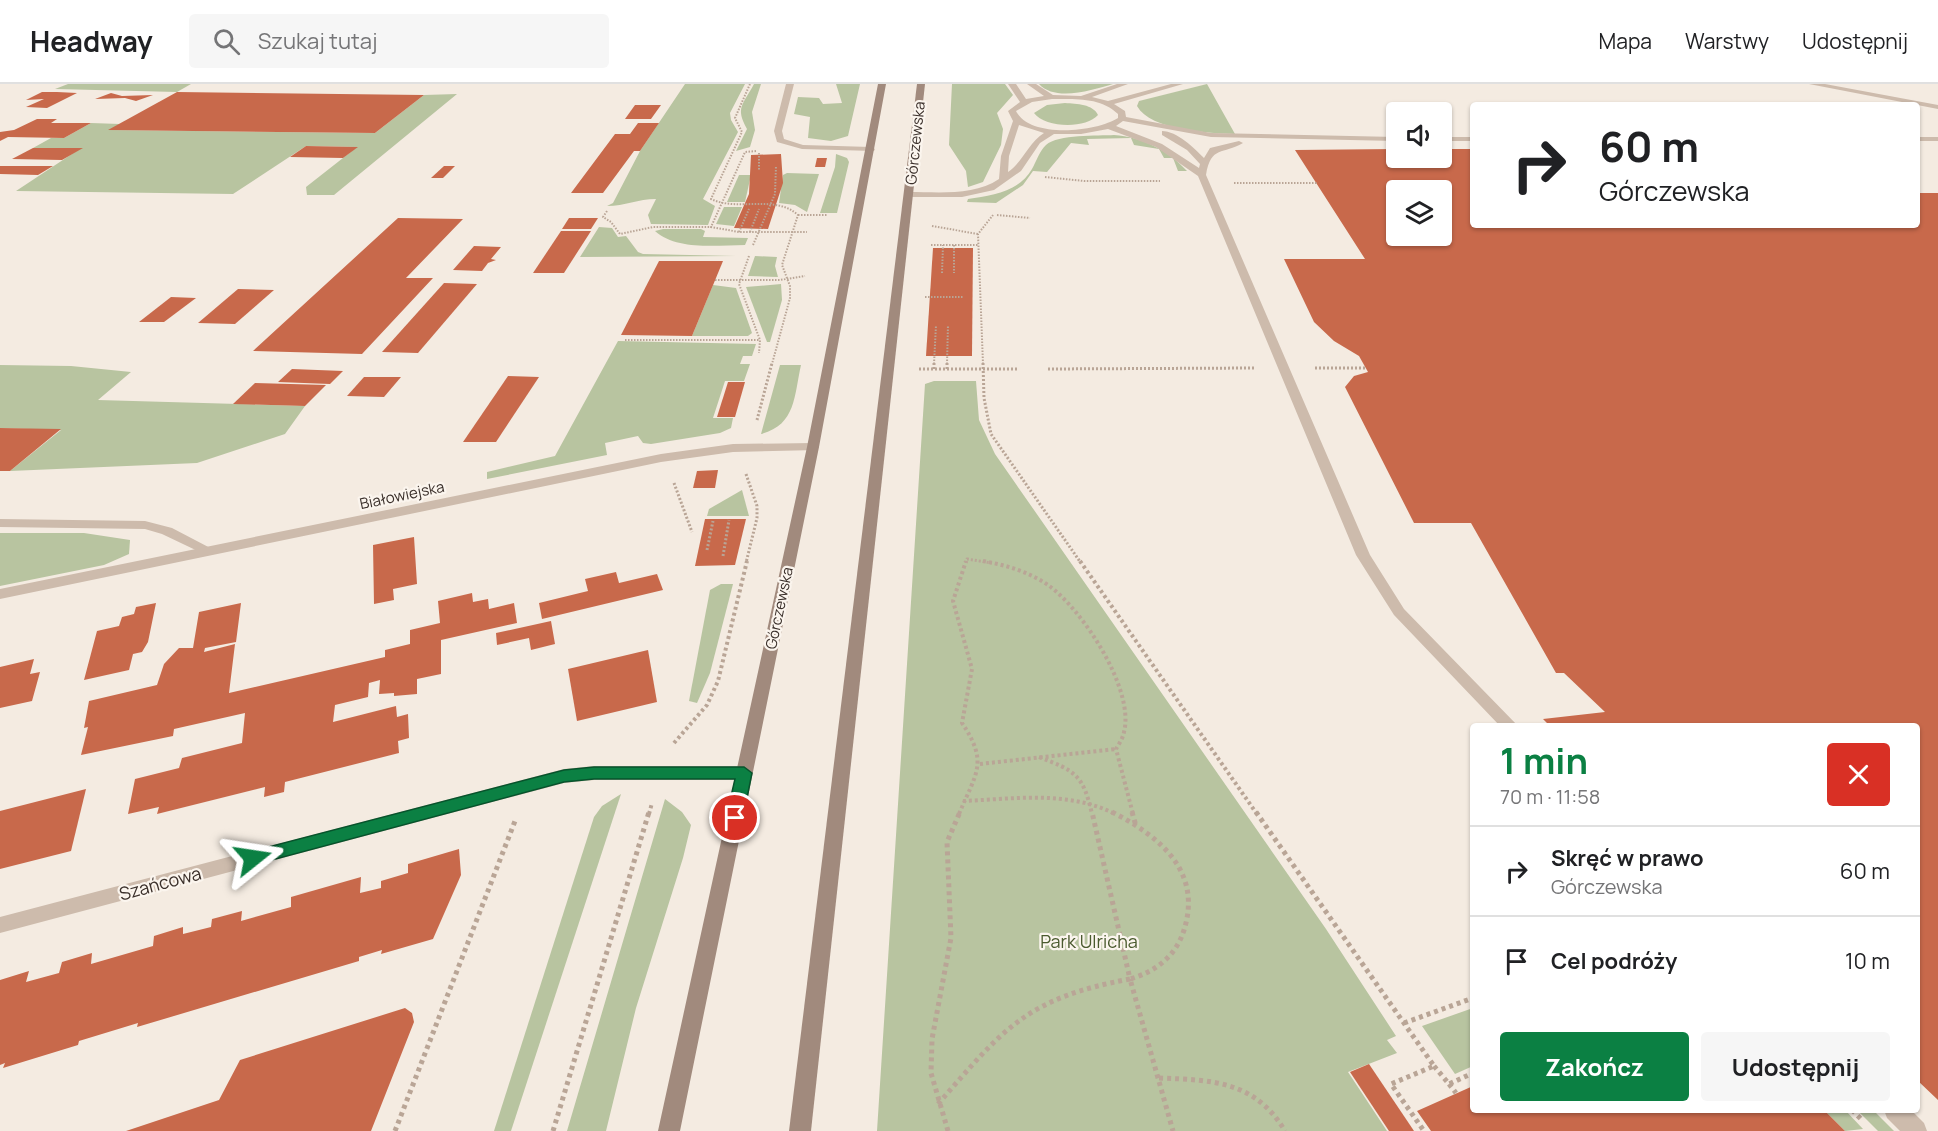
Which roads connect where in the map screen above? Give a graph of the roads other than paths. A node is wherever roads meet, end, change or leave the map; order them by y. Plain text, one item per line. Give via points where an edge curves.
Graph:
1 (790, 84) edge
2 (882, 84) edge
3 (921, 84) edge
4 (1012, 84) edge
5 (1031, 84) edge
6 (1124, 84) edge
7 (1179, 84) edge
8 (1812, 84) edge
9 (1051, 97) junction
10 (1082, 98) junction
11 (1938, 98) edge
12 (1024, 102) junction
13 (1911, 102) edge
14 (1108, 103) junction
15 (1920, 104) edge
16 (1928, 105) junction
17 (1938, 107) edge
18 (1122, 119) junction
19 (1017, 121) junction
20 (1148, 125) junction
21 (1110, 127) junction
22 (1053, 131) junction
23 (1305, 138) junction
24 (1386, 139) edge
25 (1452, 139) edge
26 (1470, 139) edge
27 (1920, 139) edge
28 (1938, 139) edge
29 (872, 149) junction
30 (1204, 164) junction
31 (1003, 179) junction
32 (1204, 179) junction
33 (909, 195) junction
34 (813, 447) junction
35 (0, 523) edge
36 (209, 551) junction
37 (0, 594) edge
38 (1507, 723) edge
39 (744, 773) junction
40 (0, 925) edge
41 (1898, 1113) edge
42 (669, 1131) edge
43 (800, 1131) edge
44 (1916, 1131) edge

1 - 29 street via 778,131 780,140 802,147
2 - 29 main road, Górczewska
3 - 33 main road, Górczewska
4 - 12 street
5 - 9 street
6 - 10 street
7 - 14 street
8 - 13 street
9 - 10 street
9 - 12 street
10 - 14 street
11 - 16 street
12 - 19 street via 1012,111
14 - 18 street via 1118,108
15 - 16 street
16 - 17 street
18 - 20 street
18 - 21 street
19 - 22 street
19 - 31 street via 1005,156
20 - 23 street via 1211,135
20 - 30 street via 1180,140
21 - 22 street via 1084,132
21 - 32 street via 1159,144 1184,159
22 - 31 street via 1036,141 1018,169
23 - 24 street
23 - 30 street via 1222,146 1213,150
25 - 26 street
27 - 28 street
29 - 34 main road, Górczewska
30 - 32 street
31 - 33 street via 991,188 973,193
32 - 38 street via 1363,555 1399,612
33 - 43 main road, Górczewska
34 - 36 street, Białowiejska via 733,448 661,458
34 - 39 main road, Górczewska
35 - 36 street via 145,525
36 - 37 street, Białowiejska
39 - 40 street, Szańcowa via 564,776
39 - 42 main road, Górczewska
41 - 44 street

